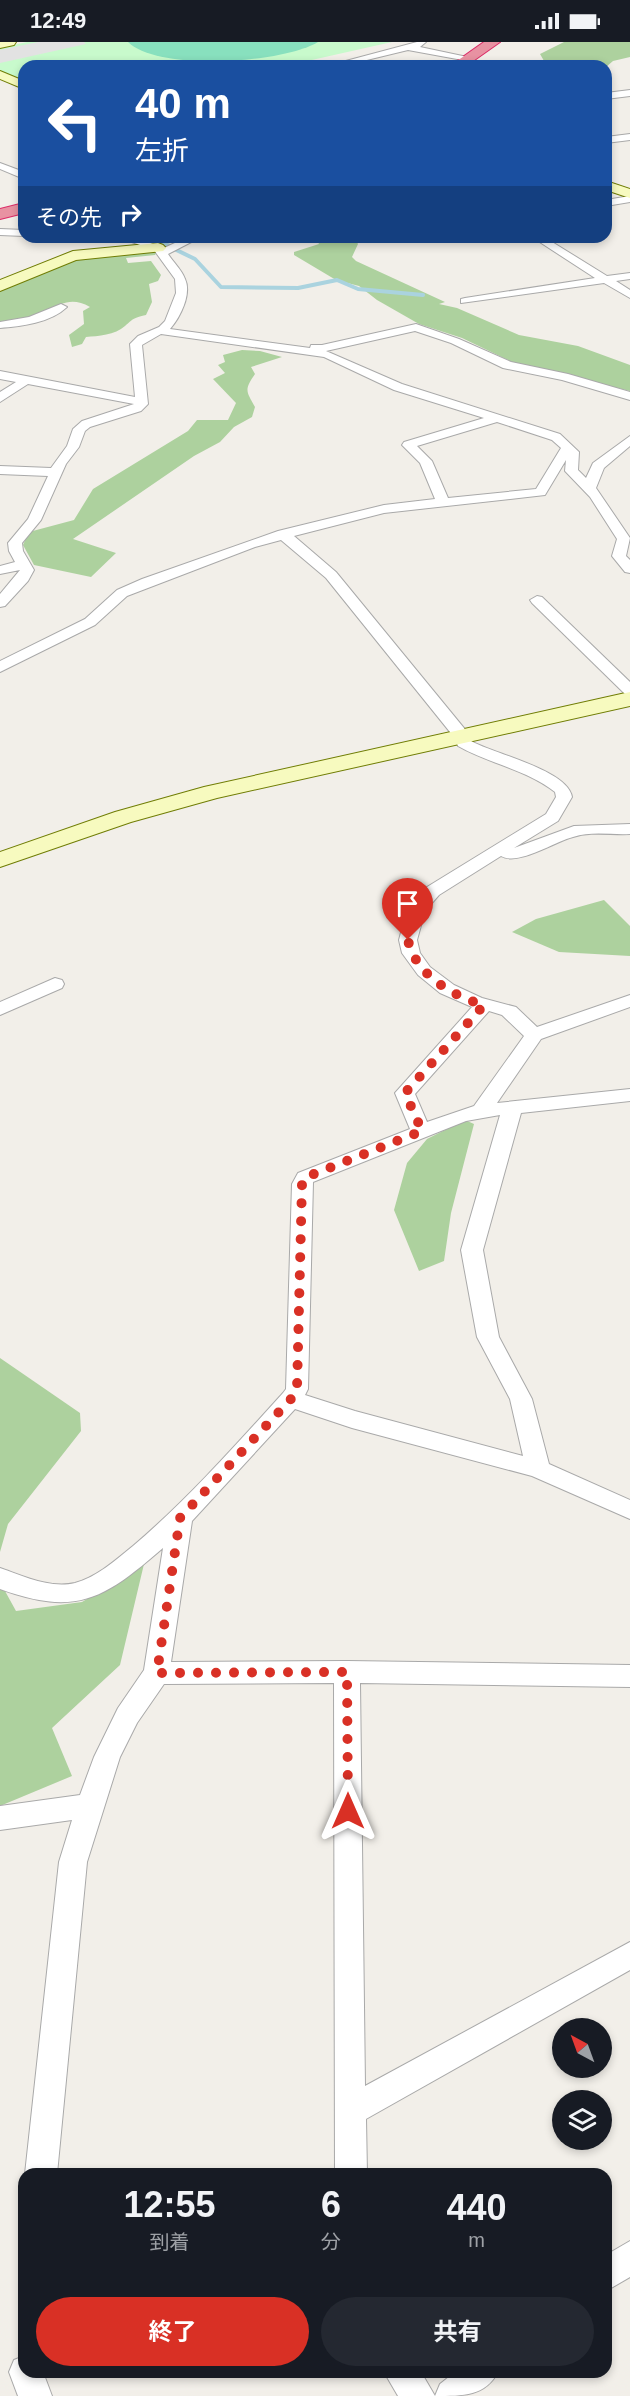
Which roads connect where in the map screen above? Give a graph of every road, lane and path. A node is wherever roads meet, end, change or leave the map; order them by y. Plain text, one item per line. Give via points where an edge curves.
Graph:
1 (10, 42) edge
2 (422, 42) edge
3 (493, 42) edge
4 (0, 44) edge
5 (409, 48) junction
6 (341, 54) dead end
7 (358, 60) joint
8 (455, 60) edge
9 (466, 60) edge
10 (0, 75) edge
11 (18, 82) edge
12 (630, 93) edge
13 (612, 95) edge
14 (630, 137) edge
15 (612, 139) edge
16 (0, 165) edge
17 (18, 173) edge
18 (612, 188) edge
19 (630, 194) edge
20 (630, 199) edge
21 (612, 202) edge
22 (18, 210) edge
23 (0, 214) edge
24 (0, 232) edge
25 (18, 233) edge
26 (139, 243) edge
27 (181, 243) edge
28 (547, 243) edge
29 (160, 251) junction
30 (630, 276) edge
31 (607, 280) junction
32 (0, 286) edge
33 (630, 295) edge
34 (465, 301) dead end
35 (61, 307) dead end
36 (0, 325) edge
37 (163, 329) junction
38 (246, 345) junction
39 (0, 375) edge
40 (26, 380) junction
41 (630, 396) edge
42 (0, 398) edge
43 (142, 402) junction
44 (499, 418) junction
45 (630, 440) edge
46 (568, 446) junction
47 (0, 470) edge
48 (57, 472) junction
49 (589, 488) junction
50 (443, 502) junction
51 (283, 534) junction
52 (23, 564) junction
53 (630, 569) edge
54 (0, 570) edge
55 (537, 600) dead end
56 (0, 603) edge
57 (0, 651) edge
58 (15, 660) junction
59 (0, 667) edge
60 (630, 691) edge
61 (630, 699) edge
62 (462, 736) junction
63 (630, 829) edge
64 (495, 852) junction
65 (0, 860) edge
66 (56, 984) dead end
67 (630, 1001) edge
68 (484, 1005) junction
69 (0, 1009) edge
70 (534, 1035) junction
71 (630, 1095) edge
72 (513, 1107) junction
73 (481, 1111) junction
74 (422, 1131) junction
75 (291, 1399) junction
76 (538, 1469) junction
77 (630, 1510) edge
78 (180, 1518) junction
79 (0, 1578) edge
80 (347, 1672) junction
81 (157, 1673) junction
82 (630, 1676) edge
83 (90, 1805) junction
84 (0, 1818) edge
85 (630, 1955) edge
86 (350, 2110) junction
87 (42, 2168) edge
88 (351, 2168) edge
89 (630, 2257) edge
90 (612, 2270) edge
91 (28, 2378) edge
92 (405, 2378) edge
93 (474, 2378) edge
94 (35, 2396) edge
95 (418, 2396) edge
96 (452, 2396) edge

1 - 4 street
2 - 5 street
3 - 9 highway
5 - 7 street
5 - 8 street
6 - 7 street
10 - 11 street
12 - 13 street
14 - 15 street
16 - 17 street
18 - 19 street
20 - 21 street
22 - 23 highway
24 - 25 street
26 - 29 street
27 - 29 street
28 - 31 street
29 - 32 street via 74,256
29 - 37 street via 180,279 182,293
30 - 31 street
31 - 33 street
31 - 34 street
35 - 36 street via 28,323
37 - 38 street
37 - 43 street via 136,344
38 - 41 street via 322,348 416,327 507,365
38 - 44 street via 326,354 398,387
39 - 40 street
40 - 42 street
40 - 43 street
43 - 48 street via 136,408 79,429
44 - 46 street via 556,437
44 - 50 street via 408,445 426,461
45 - 49 street via 598,466
46 - 49 street via 573,452 571,471
46 - 50 street via 540,492
47 - 48 street
48 - 52 street via 34,520 15,543
49 - 53 street via 605,506 624,539 619,556
50 - 51 street via 362,513
51 - 58 street via 130,589 90,622
51 - 62 street via 331,575
52 - 54 street
52 - 56 street via 27,570 23,578
55 - 60 street
57 - 58 street
58 - 59 street
61 - 62 street
62 - 64 street via 464,744 475,750 521,767 563,790 564,797 552,817
62 - 65 street via 212,792 123,817
63 - 64 street via 576,830 522,851
64 - 68 street via 434,891 416,910 408,940 411,953 424,971 447,989
66 - 69 street
67 - 70 street
68 - 70 street via 509,1011
68 - 74 street via 405,1093
70 - 73 street
71 - 72 street
72 - 73 street
72 - 76 street via 472,1251 488,1337 522,1398
73 - 74 street
74 - 75 street via 304,1178 297,1389
75 - 76 street
75 - 78 street
76 - 77 street
78 - 79 street via 104,1582 76,1593 27,1590
78 - 81 street
80 - 81 street
80 - 82 street
80 - 86 street
81 - 83 street via 127,1716
83 - 84 street
83 - 87 street via 74,1862
85 - 86 street
86 - 88 street
89 - 90 street
91 - 94 street
92 - 95 street
93 - 96 street

